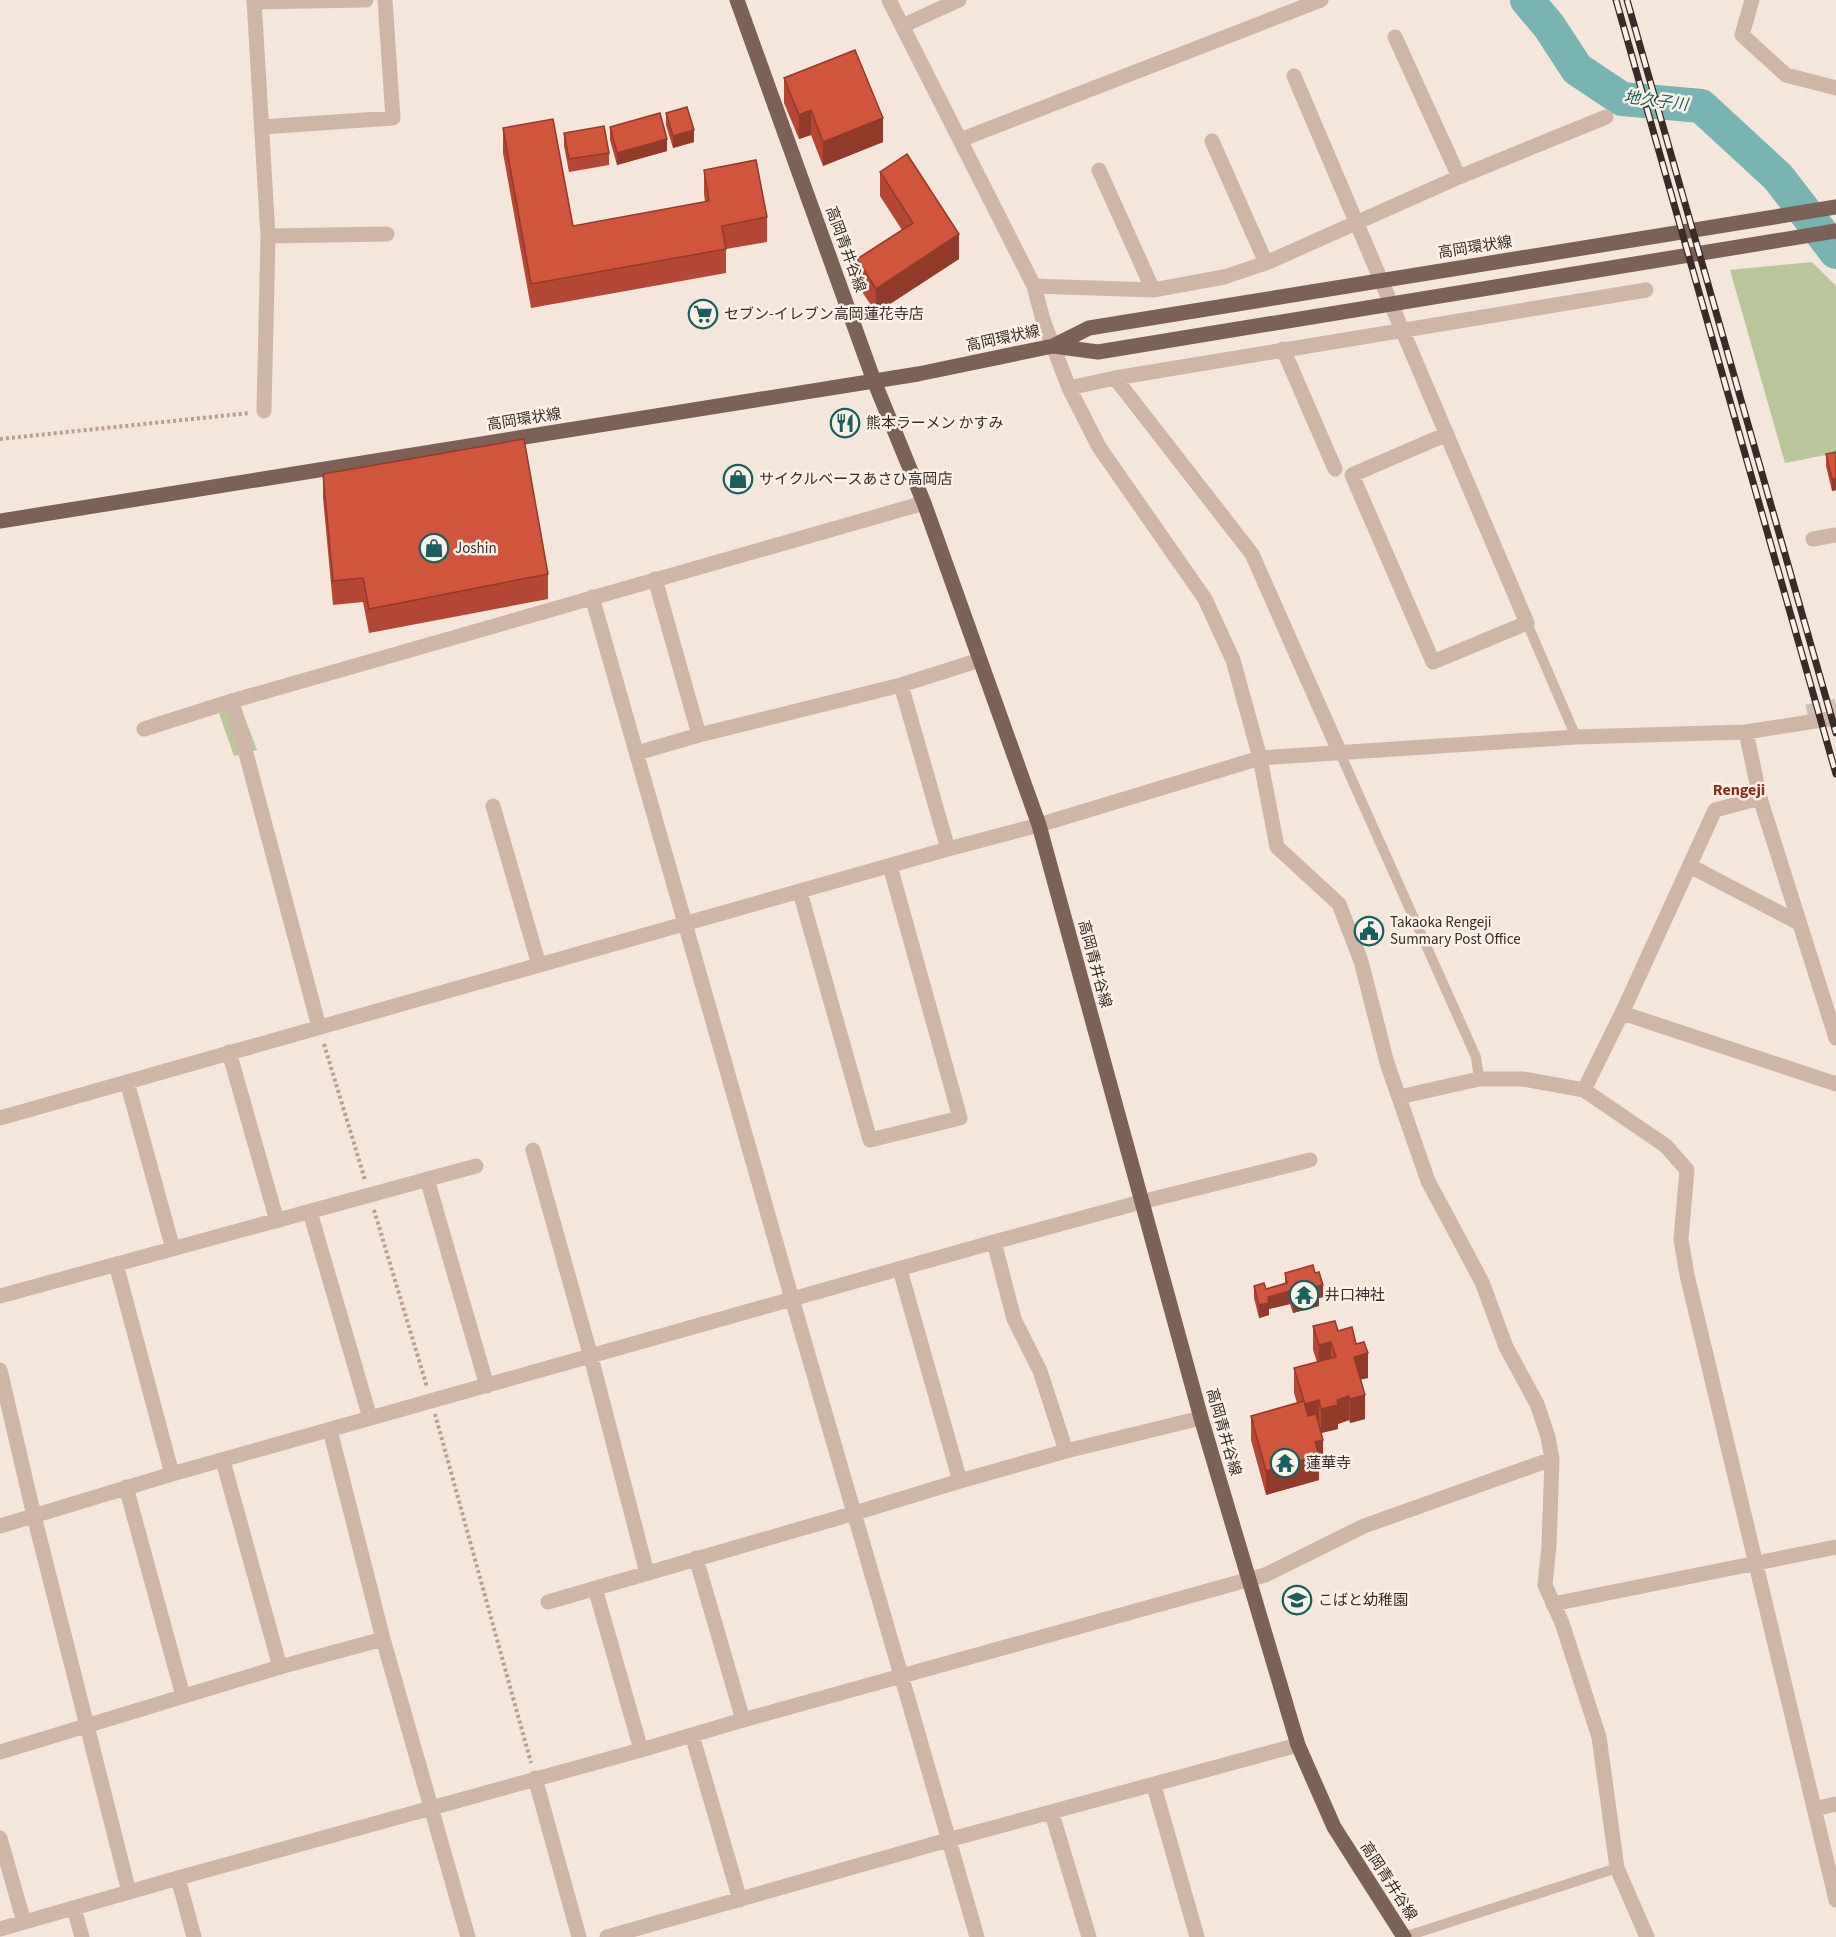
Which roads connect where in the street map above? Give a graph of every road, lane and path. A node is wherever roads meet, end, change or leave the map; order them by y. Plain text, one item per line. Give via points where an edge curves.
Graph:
1 (366, 0) edge
2 (385, 0) edge
3 (737, 0) edge
4 (889, 0) edge
5 (959, 0) edge
6 (1321, 0) edge
7 (1752, 0) edge
8 (254, 1) edge
9 (902, 26) junction
10 (1395, 37) dead end
11 (1294, 76) dead end
12 (1836, 88) edge
13 (1606, 117) dead end
14 (262, 127) junction
15 (960, 140) junction
16 (1212, 141) dead end
17 (1099, 170) dead end
18 (1459, 177) junction
19 (1836, 207) edge
20 (1357, 222) junction
21 (1836, 231) edge
22 (387, 234) dead end
23 (268, 236) junction
24 (1266, 263) junction
25 (1034, 286) junction
26 (1153, 290) junction
27 (1646, 290) dead end
28 (1403, 329) junction
29 (1053, 346) junction
30 (1283, 349) junction
31 (1115, 378) junction
32 (874, 381) junction
33 (1070, 388) junction
34 (264, 411) joint
35 (1448, 434) junction
36 (0, 439) edge
37 (1335, 469) dead end
38 (924, 503) junction
39 (0, 521) edge
40 (1836, 535) edge
41 (1813, 539) dead end
42 (655, 579) junction
43 (592, 597) junction
44 (1527, 623) junction
45 (980, 660) junction
46 (901, 685) junction
47 (232, 701) junction
48 (1836, 718) edge
49 (144, 729) dead end
50 (1746, 732) junction
51 (699, 735) junction
52 (1576, 737) junction
53 (637, 753) junction
54 (1340, 753) junction
55 (1260, 758) junction
56 (1760, 798) junction
57 (493, 807) dead end
58 (1039, 825) junction
59 (948, 849) junction
60 (890, 866) junction
61 (1690, 866) junction
62 (800, 892) junction
63 (1799, 923) junction
64 (685, 924) junction
65 (539, 965) junction
66 (1622, 1013) junction
67 (319, 1027) junction
68 (1836, 1038) edge
69 (229, 1052) junction
70 (1479, 1078) junction
71 (127, 1082) junction
72 (1836, 1084) edge
73 (1584, 1090) junction
74 (1399, 1097) junction
75 (0, 1118) edge
76 (533, 1150) dead end
77 (1310, 1160) dead end
78 (476, 1166) dead end
79 (427, 1179) junction
80 (1142, 1202) junction
81 (310, 1212) junction
82 (277, 1221) junction
83 (994, 1242) junction
84 (173, 1249) junction
85 (116, 1264) junction
86 (900, 1270) junction
87 (0, 1296) edge
88 (792, 1299) junction
89 (591, 1357) junction
90 (0, 1370) edge
91 (487, 1386) junction
92 (370, 1418) junction
93 (1201, 1418) junction
94 (330, 1430) junction
95 (1066, 1451) junction
96 (1552, 1459) junction
97 (223, 1461) junction
98 (172, 1474) junction
99 (960, 1481) junction
100 (126, 1487) junction
101 (855, 1513) junction
102 (34, 1516) junction
103 (0, 1526) edge
104 (1836, 1547) edge
105 (696, 1558) junction
106 (1756, 1564) junction
107 (647, 1573) junction
108 (1248, 1579) junction
109 (595, 1588) junction
110 (548, 1602) dead end
111 (1554, 1604) junction
112 (383, 1639) junction
113 (280, 1667) junction
114 (902, 1677) junction
115 (183, 1696) junction
116 (743, 1720) junction
117 (87, 1726) junction
118 (692, 1735) junction
119 (1298, 1745) junction
120 (641, 1750) junction
121 (0, 1752) edge
122 (535, 1778) junction
123 (1154, 1786) junction
124 (1836, 1804) edge
125 (431, 1808) junction
126 (1814, 1809) junction
127 (1052, 1814) junction
128 (0, 1838) edge
129 (948, 1840) junction
130 (1617, 1868) junction
131 (178, 1878) junction
132 (129, 1892) junction
133 (740, 1900) junction
134 (1836, 1900) edge
135 (74, 1908) junction
136 (24, 1922) junction
137 (0, 1929) edge
138 (82, 1937) edge
139 (194, 1937) edge
140 (468, 1937) edge
141 (579, 1937) edge
142 (608, 1937) edge
143 (977, 1937) edge
144 (1089, 1937) edge
145 (1197, 1937) edge
146 (1404, 1937) edge
147 (1647, 1937) edge

1 - 8 street
2 - 14 street via 393,118
3 - 32 main road, 高岡青井谷線
4 - 9 street
5 - 9 street
6 - 15 street
7 - 12 street via 1742,34 1786,75
8 - 14 street
9 - 15 street
10 - 18 street
11 - 20 street
13 - 18 street
14 - 23 street
15 - 25 street
16 - 24 street
17 - 26 street
18 - 20 street
19 - 29 main road, 高岡環状線 via 1089,328
20 - 24 street
20 - 28 street
21 - 29 main road, 高岡環状線 via 1098,352
22 - 23 street
23 - 34 street
24 - 26 street via 1224,277
25 - 26 street
25 - 29 street
27 - 28 street
28 - 30 street
28 - 35 street
29 - 32 main road, 高岡環状線
29 - 33 street
30 - 31 street
30 - 37 street
31 - 33 street
31 - 54 street via 1252,554
32 - 38 main road, 高岡青井谷線
32 - 39 main road, 高岡環状線
33 - 55 street via 1099,447 1205,599 1233,660
34 - 36 path
35 - 44 street
35 - 44 street via 1353,476 1433,662
38 - 42 street
38 - 45 main road, 高岡青井谷線
40 - 41 street
42 - 43 street
42 - 51 street
43 - 47 street
43 - 53 street
44 - 52 lane
45 - 46 street
45 - 58 main road, 高岡青井谷線
46 - 51 street
46 - 59 street
47 - 49 street
47 - 67 street
48 - 50 street
50 - 52 street
50 - 56 street
51 - 53 street
52 - 54 street
53 - 64 street
54 - 55 street
54 - 70 lane via 1476,1056
55 - 58 street
55 - 74 street via 1278,847 1339,904 1361,961
56 - 61 street via 1715,810
56 - 63 street
57 - 65 street
58 - 59 street
58 - 80 main road, 高岡青井谷線
59 - 60 street
60 - 62 street
60 - 62 street via 960,1118 870,1140
61 - 63 street
61 - 66 street
62 - 64 street
63 - 68 street
64 - 65 street
64 - 88 street
65 - 67 street
66 - 72 street
66 - 73 street
67 - 69 street
69 - 71 street
69 - 82 street
70 - 73 street via 1524,1079
70 - 74 street
71 - 75 street
71 - 84 street
73 - 106 street via 1666,1146 1687,1170 1681,1239 1687,1275
74 - 96 street via 1428,1181 1482,1282 1506,1347 1537,1404
76 - 89 street
77 - 80 street
78 - 79 street
79 - 81 street
79 - 91 street
80 - 83 street
80 - 93 main road, 高岡青井谷線
81 - 82 street
81 - 92 street
82 - 84 street
83 - 86 street
83 - 95 street via 1014,1318 1040,1371
84 - 85 street
85 - 87 street
85 - 98 street
86 - 88 street
86 - 99 street
88 - 89 street
88 - 101 street
89 - 91 street
89 - 107 street
90 - 102 street
91 - 92 street
92 - 94 street
93 - 95 street
93 - 108 main road, 高岡青井谷線
94 - 97 street
94 - 112 street
95 - 99 street
96 - 108 street via 1364,1526 1265,1575
96 - 111 street via 1545,1585
97 - 98 street
97 - 113 street
98 - 100 street
99 - 101 street
100 - 102 street
100 - 115 street
101 - 105 street
101 - 114 street
102 - 103 street
102 - 117 street
104 - 106 street
105 - 107 street
105 - 116 street
106 - 111 street
106 - 126 street
107 - 109 street
108 - 114 street
108 - 119 main road, 高岡青井谷線
109 - 110 street
109 - 120 street
111 - 130 street via 1599,1737
112 - 113 street
112 - 125 street
113 - 115 street
114 - 116 street
114 - 129 street
115 - 117 street
116 - 118 street
117 - 121 street
117 - 132 street
118 - 120 street
118 - 133 street
119 - 123 street
119 - 146 main road, 高岡青井谷線 via 1334,1827
120 - 122 street
122 - 125 street
122 - 141 street
123 - 127 street
123 - 145 street
124 - 126 street
125 - 131 street
125 - 140 street
126 - 134 street
127 - 129 street
127 - 144 street
128 - 136 street
129 - 133 street
129 - 143 street
130 - 146 lane
130 - 147 street
131 - 132 street
131 - 139 street
132 - 135 street
133 - 142 street
135 - 136 street
135 - 138 street
136 - 137 street

